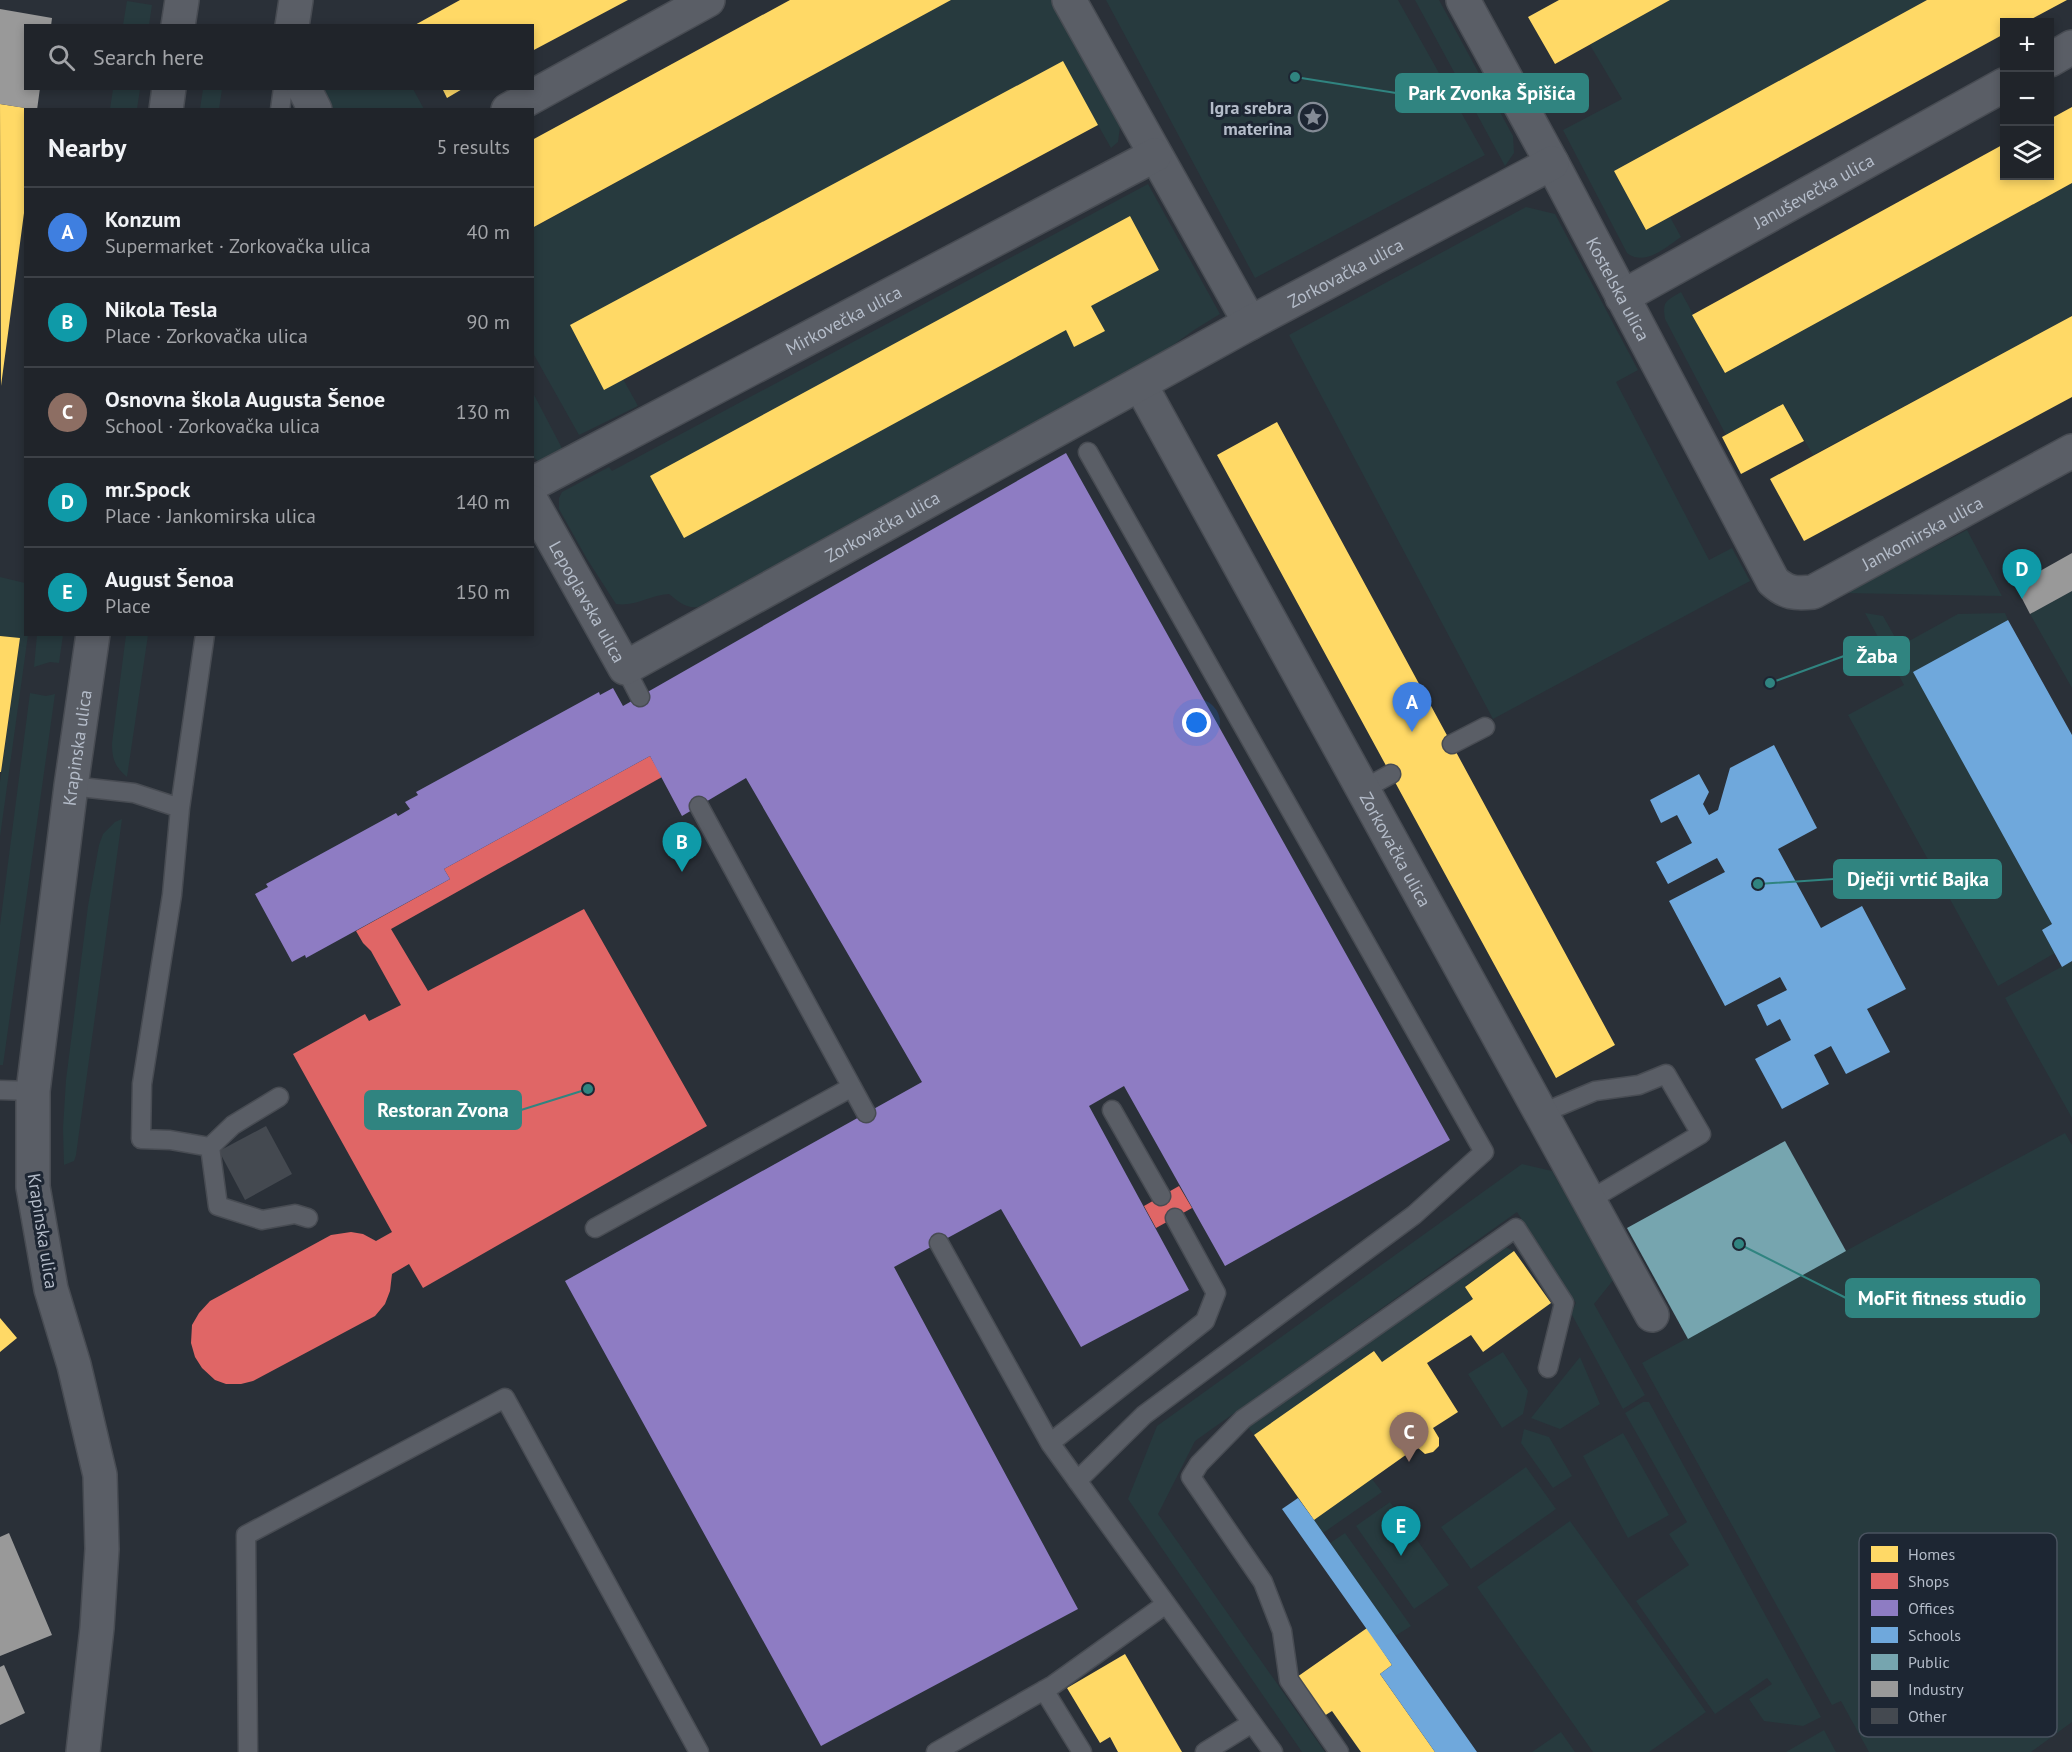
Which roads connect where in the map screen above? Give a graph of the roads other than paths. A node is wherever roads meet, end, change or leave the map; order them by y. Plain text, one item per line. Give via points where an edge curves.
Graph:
1 (182, 0) edge
2 (296, 0) edge
3 (708, 0) edge
4 (1069, 0) edge
5 (1463, 0) edge
6 (178, 24) edge
7 (292, 24) edge
8 (2072, 47) edge
9 (2054, 57) edge
10 (2000, 87) edge
11 (169, 90) edge
12 (283, 90) edge
13 (305, 90) edge
14 (166, 108) edge
15 (280, 108) edge
16 (314, 108) edge
17 (512, 108) edge
18 (1155, 155) junction
19 (1552, 163) junction
20 (1622, 297) junction
21 (1250, 324) junction
22 (1140, 384) junction
23 (1088, 452) dead end
24 (2072, 452) edge
25 (534, 483) edge
26 (534, 506) edge
27 (1773, 581) joint
28 (93, 636) edge
29 (205, 636) edge
30 (625, 668) junction
31 (640, 697) dead end
32 (1485, 727) dead end
33 (1452, 744) dead end
34 (1391, 774) dead end
35 (71, 786) junction
36 (1362, 790) junction
37 (699, 806) dead end
38 (180, 808) junction
39 (852, 1088) junction
40 (0, 1090) edge
41 (33, 1091) junction
42 (279, 1097) dead end
43 (1112, 1110) dead end
44 (866, 1113) dead end
45 (1540, 1114) junction
46 (210, 1147) junction
47 (1161, 1196) dead end
48 (1588, 1201) junction
49 (308, 1218) dead end
50 (1175, 1218) dead end
51 (595, 1228) dead end
52 (939, 1243) dead end
53 (1652, 1315) dead end
54 (1548, 1368) dead end
55 (1050, 1443) junction
56 (1077, 1481) junction
57 (1166, 1604) junction
58 (1044, 1690) junction
59 (1252, 1723) junction
60 (83, 1752) edge
61 (248, 1752) edge
62 (699, 1752) edge
63 (936, 1752) edge
64 (1082, 1752) edge
65 (1205, 1752) edge
66 (1273, 1752) edge
67 (1339, 1752) edge

1 - 6 street
2 - 7 street
3 - 17 street
4 - 18 street
5 - 19 street, Kostelska ulica
8 - 9 street
10 - 20 street, Januševečka ulica
11 - 14 street
12 - 15 lane
13 - 16 street
18 - 21 street
18 - 25 street, Mirkovečka ulica
19 - 20 street, Kostelska ulica
19 - 21 street, Zorkovačka ulica
20 - 27 street, Kostelska ulica
21 - 22 street, Zorkovačka ulica
22 - 30 street, Zorkovačka ulica
22 - 36 street, Zorkovačka ulica
23 - 56 lane via 1484,1152 1414,1215 1144,1415
24 - 27 street, Jankomirska ulica via 1813,592 1791,593
26 - 30 street, Lepoglavska ulica
28 - 35 street, Krapinska ulica
29 - 38 lane
30 - 31 lane
32 - 33 lane
34 - 36 lane
35 - 38 lane via 134,793
35 - 41 street, Krapinska ulica
36 - 45 street, Zorkovačka ulica
37 - 39 lane
38 - 46 lane via 172,895 142,1084 141,1139
39 - 44 lane
39 - 51 lane
40 - 41 lane
41 - 60 street, Krapinska ulica via 34,1198 51,1289 100,1475 102,1549
42 - 46 lane via 233,1125
43 - 47 lane
45 - 48 street, Zorkovačka ulica
45 - 48 lane via 1595,1091 1640,1085 1666,1074 1701,1134
46 - 49 lane via 218,1206 262,1220 295,1214
48 - 53 street, Zorkovačka ulica
50 - 55 lane via 1216,1293 1204,1321
52 - 55 lane
54 - 67 lane via 1564,1303 1516,1228 1243,1419 1191,1477 1263,1582 1282,1631 1289,1680
55 - 56 lane
56 - 57 lane
57 - 58 lane
57 - 59 lane
58 - 63 lane
58 - 64 lane
59 - 65 lane
59 - 66 lane
61 - 62 lane via 246,1535 505,1398

